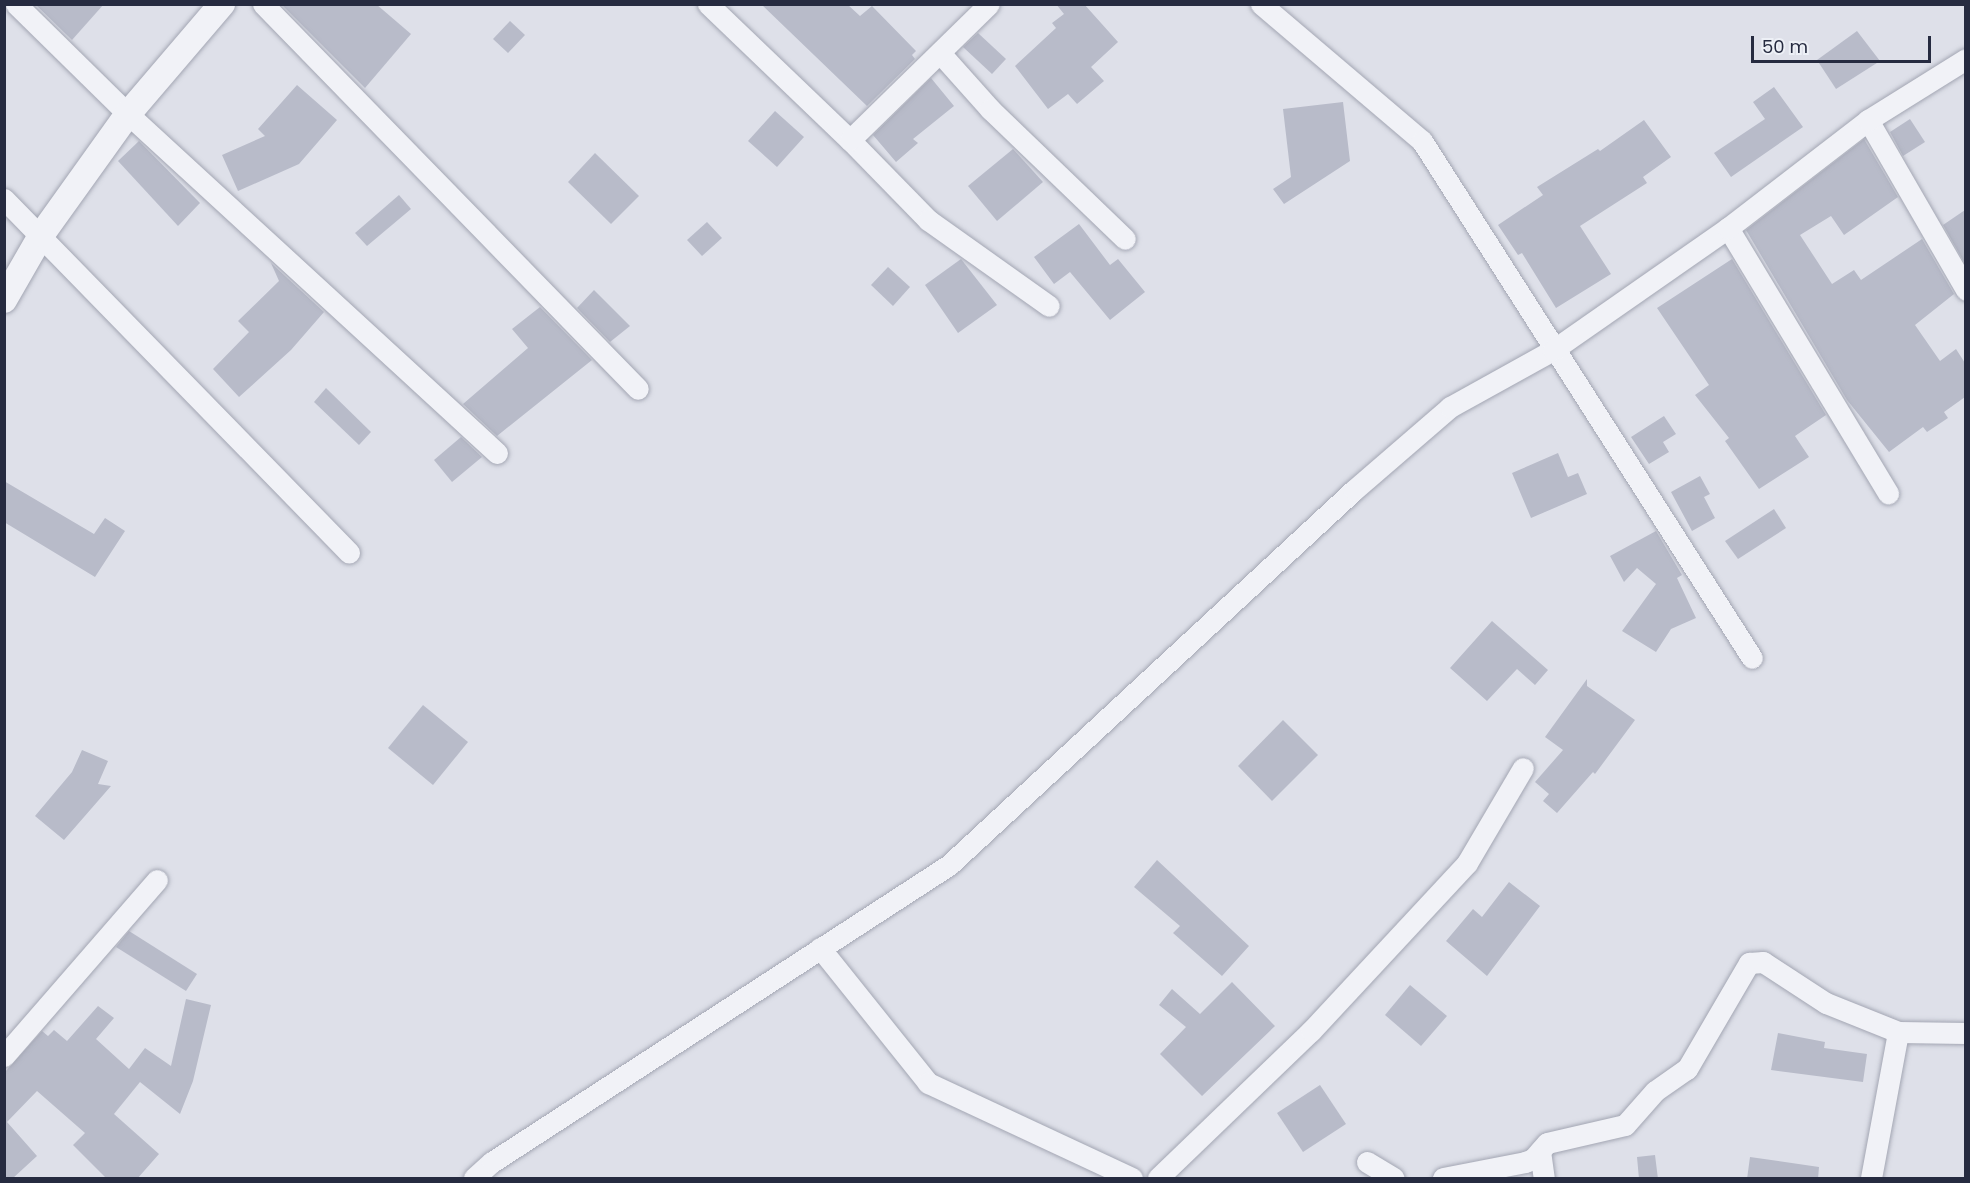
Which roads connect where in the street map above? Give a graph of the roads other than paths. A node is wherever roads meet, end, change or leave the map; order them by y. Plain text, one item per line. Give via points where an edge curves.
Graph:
1 (16, 4) edge
2 (222, 4) edge
3 (263, 4) edge
4 (708, 4) edge
5 (989, 4) edge
6 (1261, 4) edge
7 (941, 54) junction
8 (1965, 59) edge
9 (128, 114) junction
10 (1868, 120) junction
11 (850, 140) junction
12 (4, 199) edge
13 (1728, 228) junction
14 (42, 234) junction
15 (1125, 239) dead end
16 (1965, 290) edge
17 (4, 300) edge
18 (1049, 306) dead end
19 (1553, 351) junction
20 (639, 389) dead end
21 (497, 453) dead end
22 (1888, 493) dead end
23 (349, 553) dead end
24 (1752, 658) dead end
25 (1523, 768) dead end
26 (158, 880) dead end
27 (820, 948) junction
28 (1898, 1032) junction
29 (1965, 1033) edge
30 (4, 1056) edge
31 (1540, 1151) junction
32 (1367, 1162) dead end
33 (1391, 1178) edge
34 (474, 1179) edge
35 (1132, 1179) edge
36 (1158, 1179) edge
37 (1443, 1179) edge
38 (1545, 1179) edge
39 (1870, 1179) edge

1 - 9 street
2 - 9 street
3 - 20 street
4 - 11 street
5 - 7 street
6 - 19 street via 1422,141
7 - 11 street
7 - 15 street via 990,109
8 - 10 street
9 - 14 street
9 - 21 street
10 - 13 street
10 - 16 street
11 - 18 street via 928,220
12 - 14 street
13 - 19 street
13 - 22 street
14 - 17 street
14 - 23 street
19 - 24 street
19 - 27 street via 1450,406 949,865
25 - 36 street via 1467,863 1311,1031
26 - 30 street
27 - 34 street via 492,1162
27 - 35 street via 928,1083
28 - 29 street
28 - 31 street via 1826,1003 1763,962 1749,963 1687,1069 1655,1092 1625,1125 1559,1139 1547,1143
28 - 39 street
31 - 37 street via 1525,1162
31 - 38 street
32 - 33 street

